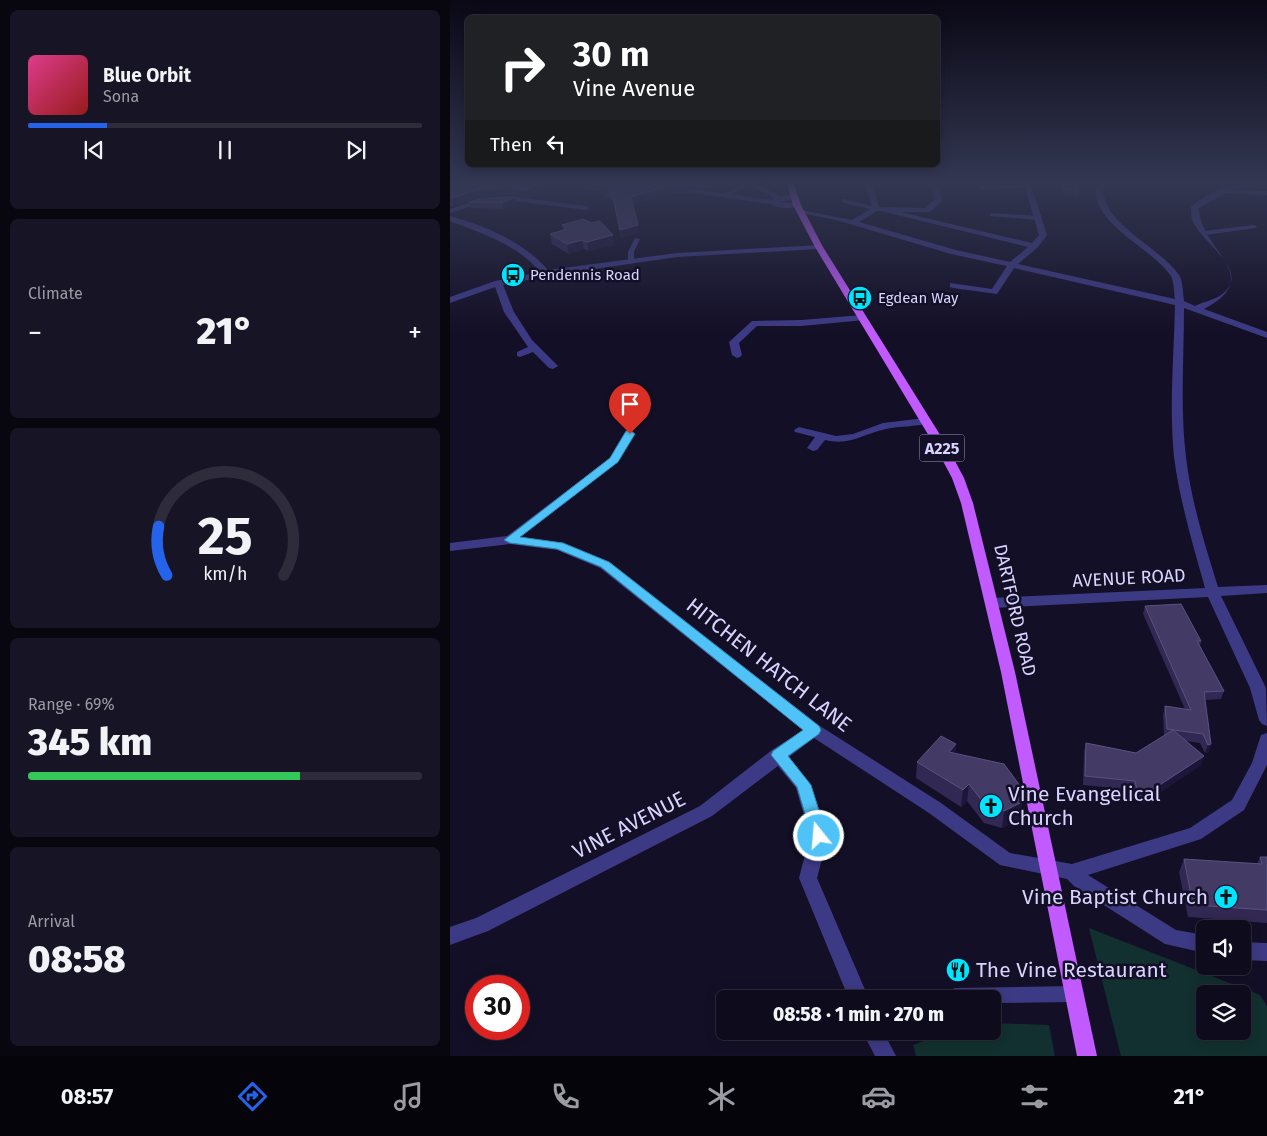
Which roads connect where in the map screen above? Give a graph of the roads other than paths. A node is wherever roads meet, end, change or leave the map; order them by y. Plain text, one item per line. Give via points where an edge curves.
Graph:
1 (485, 233) edge
2 (812, 233) edge
3 (892, 233) edge
4 (979, 233) edge
5 (1043, 233) edge
6 (1129, 233) edge
7 (1205, 233) edge
8 (637, 239) dead end
9 (1033, 246) junction
10 (819, 247) junction
11 (631, 262) junction
12 (1012, 265) junction
13 (546, 273) junction
14 (498, 282) junction
15 (953, 285) dead end
16 (450, 300) edge
17 (1180, 303) junction
18 (1195, 309) junction
19 (862, 318) junction
20 (1267, 335) edge
21 (535, 348) junction
22 (520, 354) dead end
23 (737, 355) dead end
24 (553, 366) dead end
25 (925, 421) junction
26 (799, 430) dead end
27 (630, 434) dead end
28 (822, 436) junction
29 (813, 448) dead end
30 (510, 540) junction
31 (450, 546) edge
32 (1267, 589) edge
33 (1213, 593) junction
34 (992, 603) junction
35 (1267, 720) edge
36 (814, 730) junction
37 (1267, 739) edge
38 (778, 755) junction
39 (1048, 868) junction
40 (1072, 872) junction
41 (450, 936) edge
42 (1196, 942) edge
43 (1251, 951) edge
44 (1267, 952) edge
45 (855, 990) edge
46 (1074, 994) junction
47 (1001, 995) edge
48 (880, 1040) edge
49 (886, 1056) edge
50 (1087, 1056) edge

1 - 13 street via 521,249 538,261
2 - 10 main road, DARTFORD ROAD / A225
3 - 12 street
4 - 9 street
5 - 9 street
6 - 17 street via 1176,277
7 - 18 street via 1233,264 1239,281 1226,296
8 - 11 lane via 631,252
9 - 12 street
10 - 11 street
10 - 19 main road, DARTFORD ROAD / A225
11 - 13 street
12 - 15 street via 994,292
12 - 17 street
13 - 14 street
14 - 16 street
14 - 21 street via 509,312
17 - 18 street
17 - 33 street via 1180,457 1194,527
18 - 20 street
19 - 23 street via 755,323 734,342
19 - 25 main road, DARTFORD ROAD / A225
21 - 22 street
21 - 24 street
25 - 28 street via 883,426 855,437
25 - 34 main road, DARTFORD ROAD / A225 via 958,478
26 - 28 street
27 - 30 street via 614,460
28 - 29 street
30 - 31 street, HITCHEN HATCH LANE
30 - 36 street, HITCHEN HATCH LANE via 559,546 605,565
32 - 33 street, AVENUE ROAD
33 - 34 street, AVENUE ROAD
33 - 35 street via 1258,688
34 - 39 main road, DARTFORD ROAD / A225
36 - 38 street, VINE AVENUE
36 - 39 street, HITCHEN HATCH LANE via 935,808 1006,860
37 - 40 street via 1260,763 1238,805 1195,834
38 - 41 street, VINE AVENUE via 706,811 481,925
38 - 45 street via 804,785 819,836 808,878
39 - 40 street, HITCHEN HATCH LANE
39 - 46 main road, DARTFORD ROAD / A225
40 - 42 street via 1172,938
43 - 44 street
46 - 47 lane
46 - 50 main road, DARTFORD ROAD / A225
48 - 49 street

